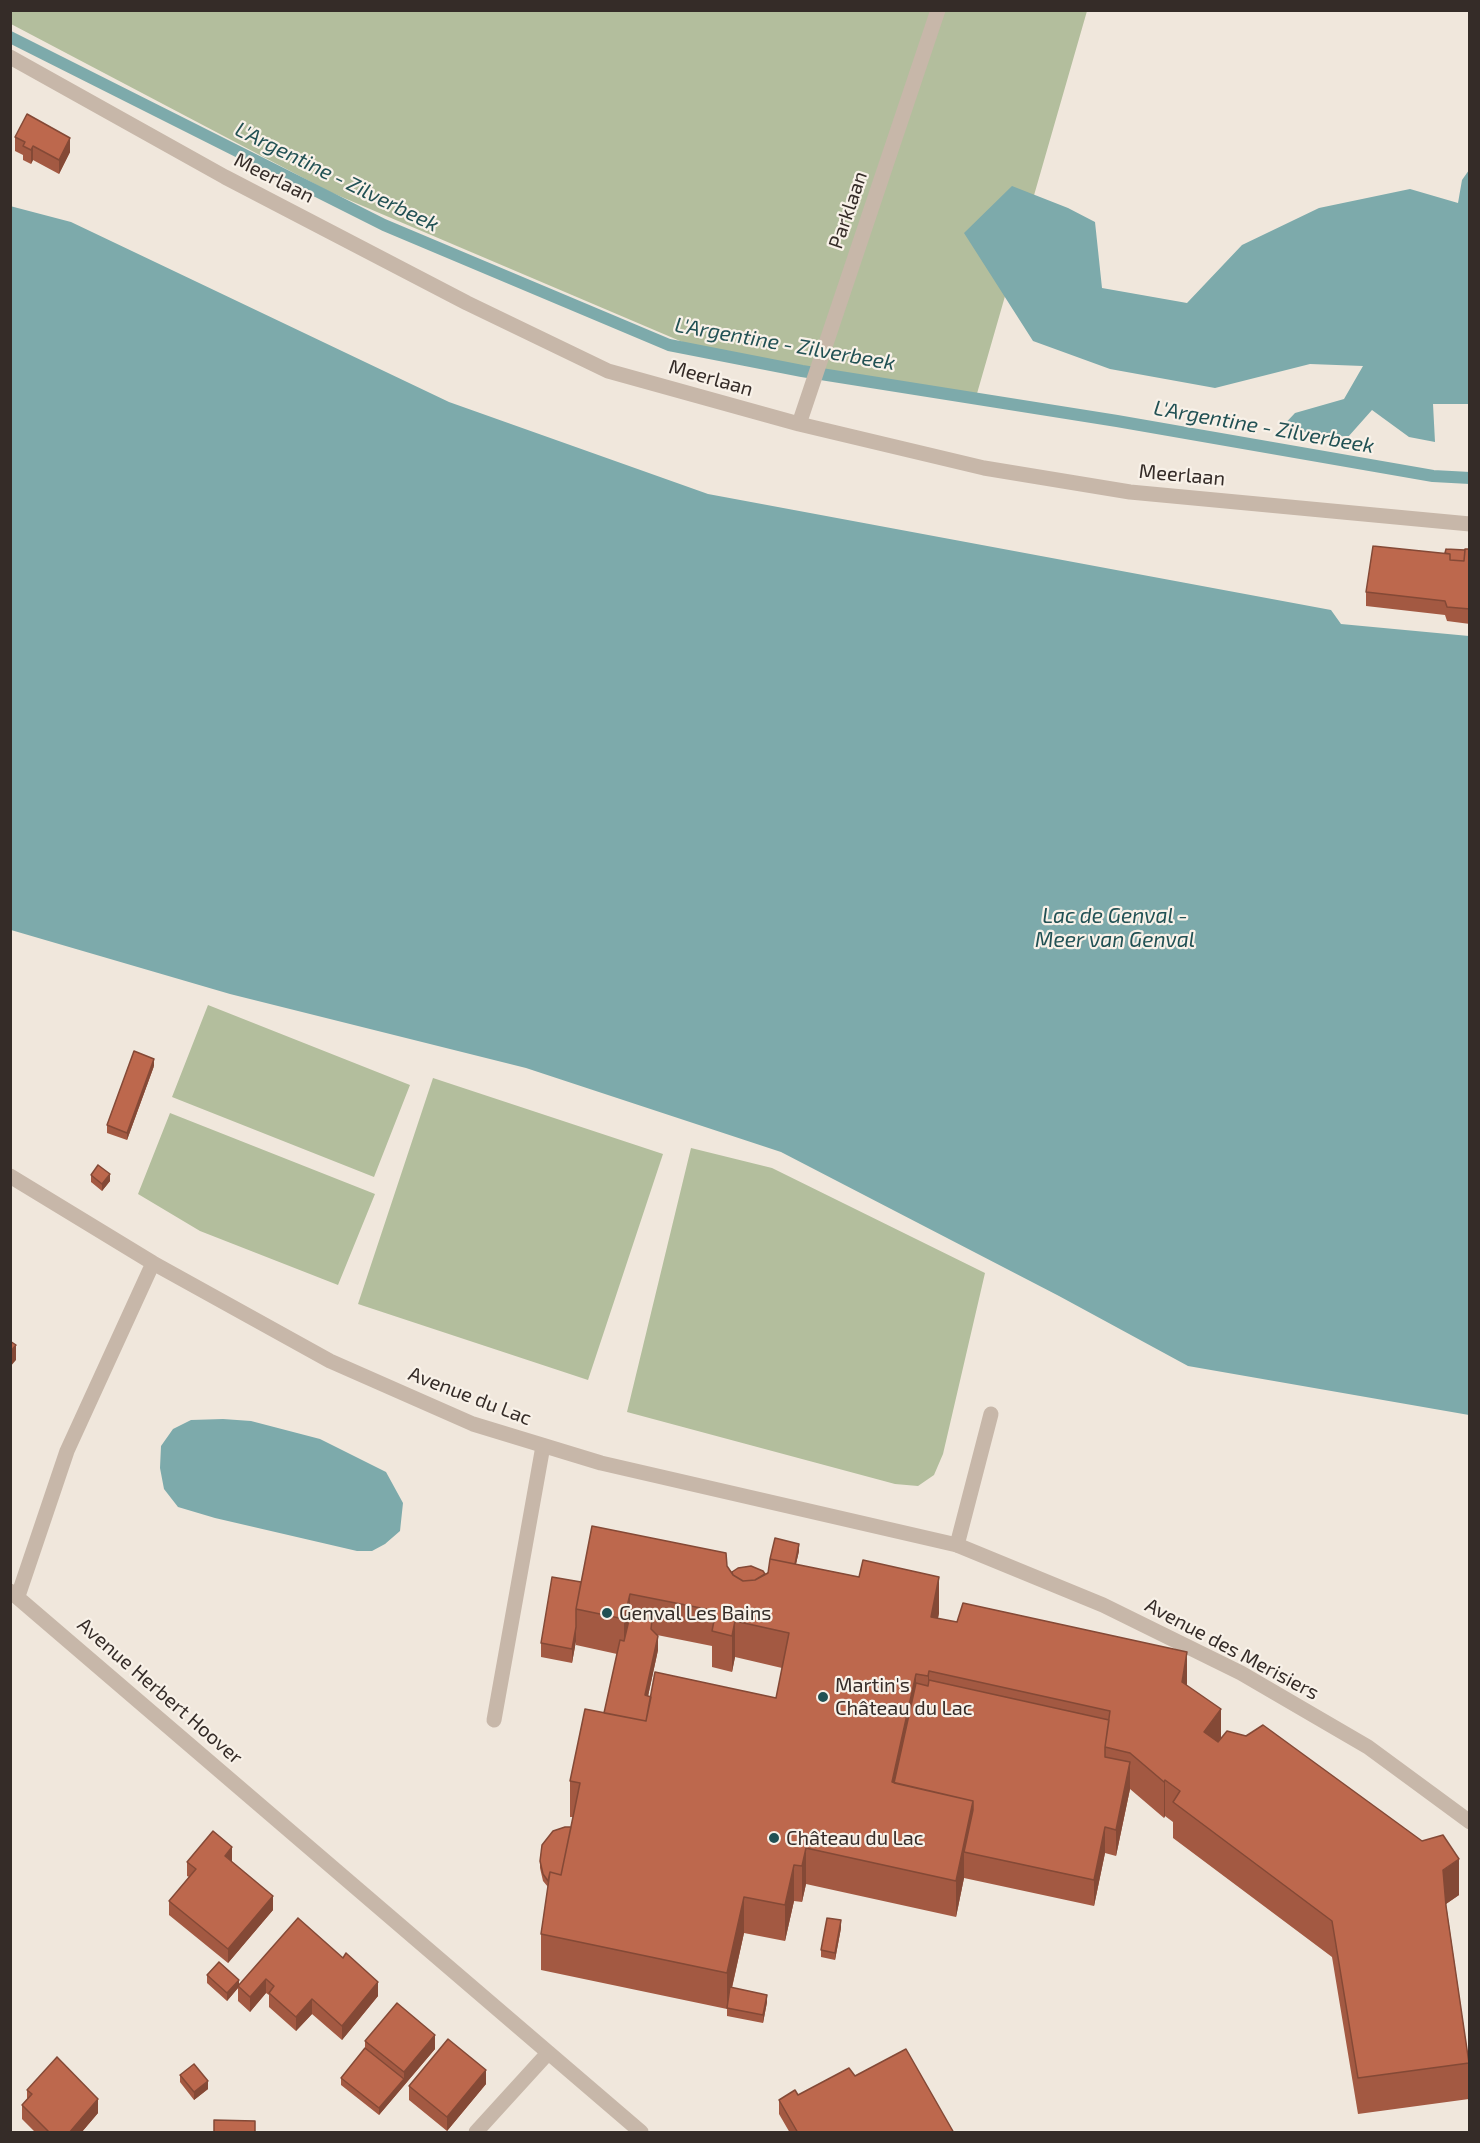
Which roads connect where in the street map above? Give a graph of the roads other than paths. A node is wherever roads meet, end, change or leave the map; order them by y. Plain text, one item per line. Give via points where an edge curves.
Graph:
1 (938, 10) edge
2 (10, 57) edge
3 (799, 424) junction
4 (1470, 524) edge
5 (10, 1176) edge
6 (153, 1263) junction
7 (991, 1414) dead end
8 (543, 1446) junction
9 (957, 1545) junction
10 (14, 1593) edge
11 (494, 1720) dead end
12 (1470, 1822) edge
13 (548, 2053) junction
14 (476, 2133) edge
15 (641, 2133) edge

1 - 3 street, Parklaan
2 - 3 street, Meerlaan via 225,177 467,303 608,371
3 - 4 street, Meerlaan via 984,468 1130,492
5 - 6 street, Avenue du Lac
6 - 8 street, Avenue du Lac via 330,1361 473,1424
6 - 10 street, Avenue Herbert Hoover via 67,1451
7 - 9 street
8 - 9 street, Avenue du Lac via 601,1463
8 - 11 street
9 - 12 street, Avenue des Merisiers via 1103,1605 1241,1673 1368,1748
10 - 13 street, Avenue Herbert Hoover
13 - 14 street
13 - 15 street, Avenue Herbert Hoover

